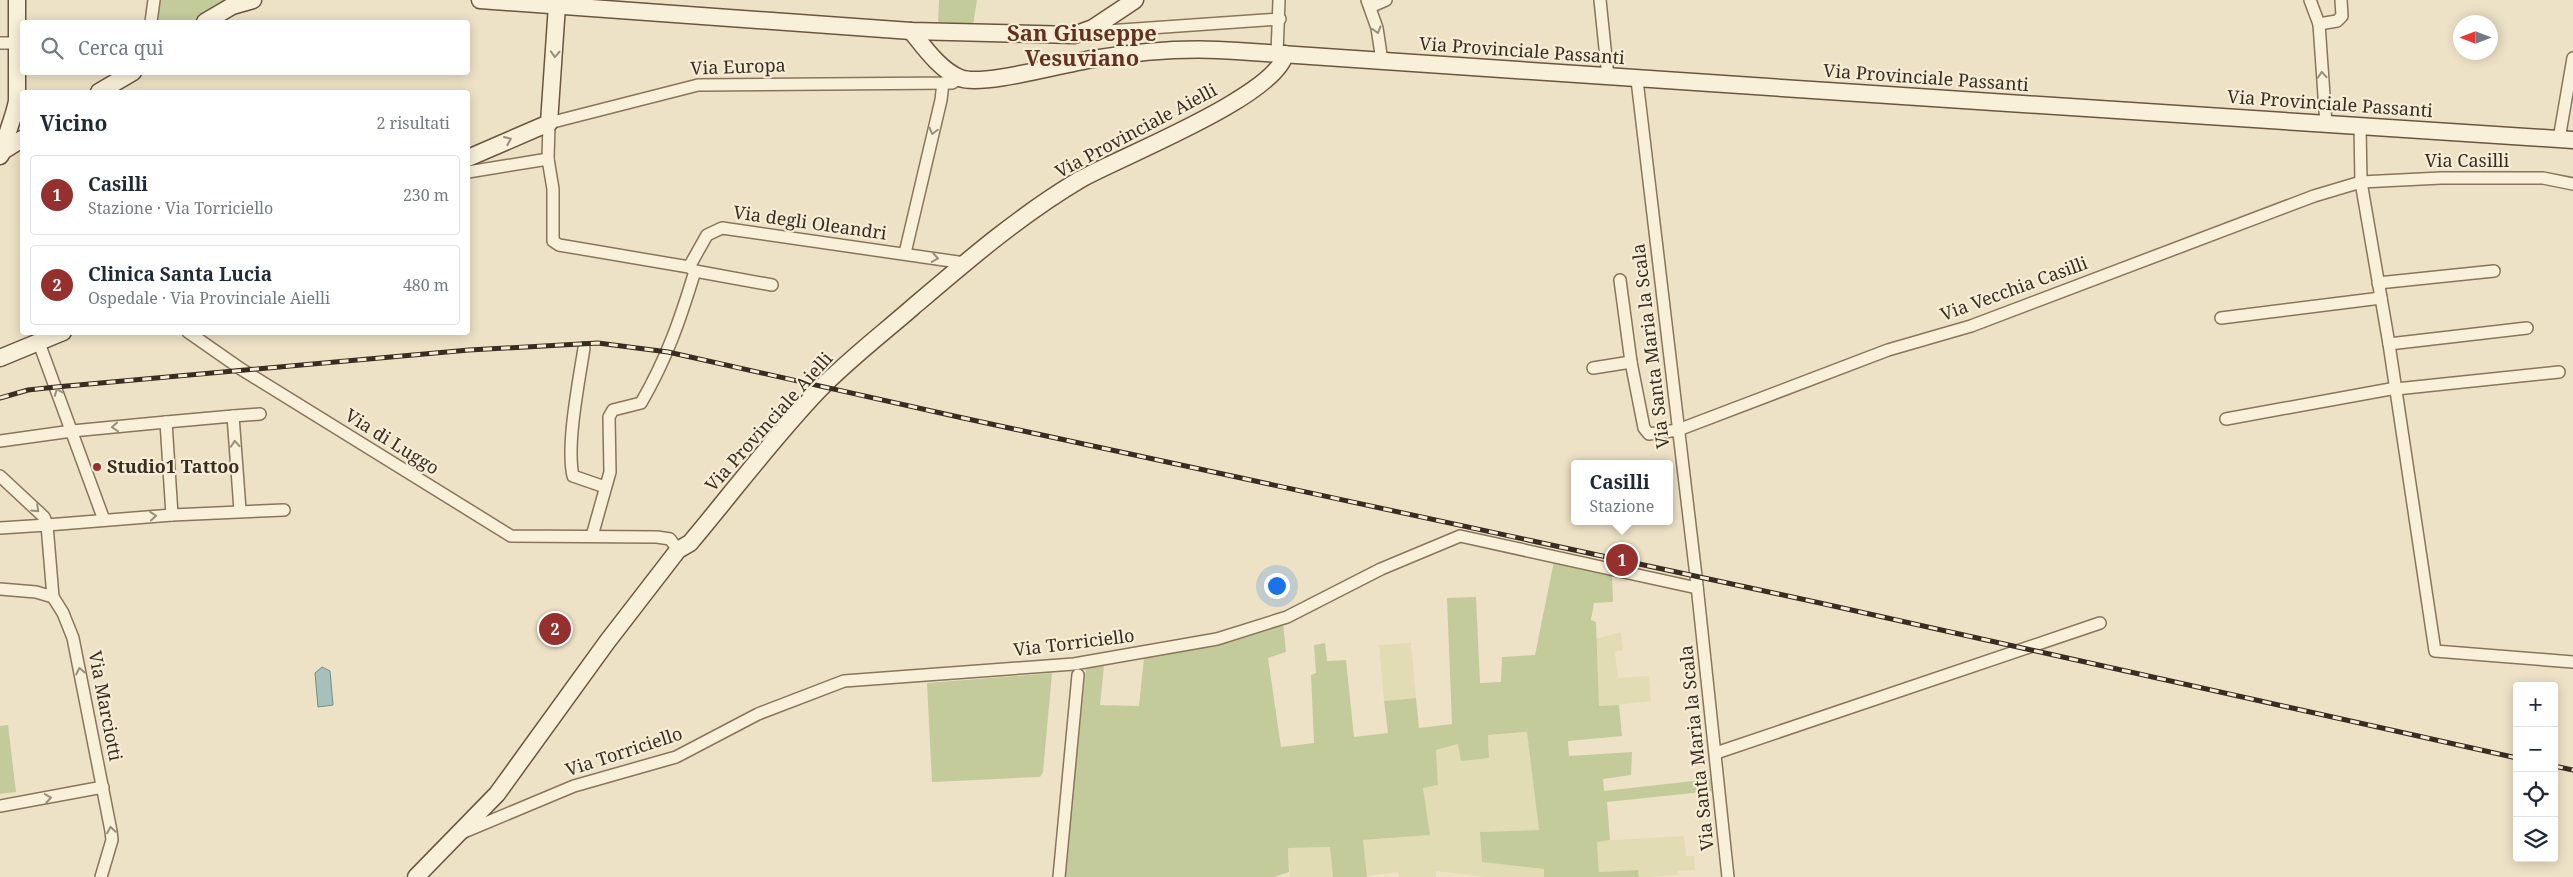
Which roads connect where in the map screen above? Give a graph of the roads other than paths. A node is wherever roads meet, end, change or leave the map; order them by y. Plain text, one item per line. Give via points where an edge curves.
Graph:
1 (17, 0) edge
2 (154, 0) edge
3 (253, 0) edge
4 (480, 0) edge
5 (1135, 0) edge
6 (1279, 0) edge
7 (1386, 0) edge
8 (1600, 0) edge
9 (2310, 0) edge
10 (2341, 0) edge
11 (1368, 3) edge
12 (562, 4) edge
13 (1280, 19) junction
14 (151, 20) edge
15 (208, 20) edge
16 (2319, 24) junction
17 (1093, 28) junction
18 (911, 31) junction
19 (0, 42) edge
20 (20, 43) edge
21 (1281, 54) junction
22 (2573, 58) edge
23 (1382, 61) junction
24 (128, 75) edge
25 (1608, 77) junction
26 (960, 78) junction
27 (1637, 80) junction
28 (943, 83) junction
29 (102, 90) edge
30 (549, 123) junction
31 (2326, 124) junction
32 (2360, 126) junction
33 (2566, 139) edge
34 (20, 140) edge
35 (2, 154) edge
36 (470, 157) edge
37 (548, 159) junction
38 (470, 172) edge
39 (2361, 182) junction
40 (2573, 184) edge
41 (905, 253) junction
42 (965, 263) junction
43 (692, 269) junction
44 (2494, 272) dead end
45 (1620, 280) dead end
46 (2378, 283) junction
47 (772, 285) dead end
48 (2381, 298) junction
49 (2221, 318) dead end
50 (2527, 328) dead end
51 (57, 335) edge
52 (192, 335) edge
53 (40, 343) junction
54 (2389, 344) junction
55 (584, 348) dead end
56 (0, 358) edge
57 (1631, 362) junction
58 (1593, 368) dead end
59 (2559, 372) dead end
60 (2396, 389) junction
61 (260, 414) dead end
62 (233, 416) junction
63 (2226, 419) dead end
64 (166, 422) junction
65 (1678, 430) junction
66 (72, 431) junction
67 (0, 441) edge
68 (0, 476) edge
69 (605, 487) junction
70 (240, 510) junction
71 (284, 510) dead end
72 (172, 515) junction
73 (104, 520) junction
74 (48, 525) junction
75 (0, 528) edge
76 (592, 536) junction
77 (678, 550) junction
78 (1697, 588) junction
79 (0, 589) edge
80 (53, 597) junction
81 (2100, 623) dead end
82 (2573, 662) edge
83 (1078, 675) dead end
84 (1716, 753) junction
85 (103, 787) junction
86 (0, 806) edge
87 (458, 834) junction
88 (101, 877) edge
89 (416, 877) edge
90 (1059, 877) edge
91 (1728, 877) edge

1 - 20 main road
2 - 14 street
3 - 15 main road via 232,6
4 - 12 main road
5 - 17 main road
6 - 13 street
7 - 11 street
8 - 25 street
9 - 16 street
10 - 16 street via 2342,16 2337,21
11 -> 23 street via 1380,41
12 - 18 main road
12 -> 30 main road
13 - 17 street via 1106,31
13 - 21 street
31 -> 16 street
17 - 18 main road via 1074,34
18 - 26 main road via 929,54
19 - 20 street
20 - 35 main road via 17,101
21 - 23 main road, Via Provinciale Passanti
21 - 26 main road, Via Provinciale Passanti via 1170,50 1096,58 1007,76 976,80
21 - 42 main road, Via Provinciale Aielli via 1280,67 1273,74 1212,116 1082,179 988,242
22 - 33 street
23 - 25 main road, Via Provinciale Passanti
24 - 29 main road
25 - 27 main road, Via Provinciale Passanti
26 - 28 street, Via Europa via 952,83
27 - 31 main road, Via Provinciale Passanti
27 - 65 street, Via Santa Maria la Scala
28 - 30 street, Via Europa via 698,85
28 -> 41 street, Via degli Oleandri
36 -> 30 main road, Via Europa
30 - 37 street
31 - 32 main road, Via Provinciale Passanti
32 - 33 main road, Via Provinciale Passanti
32 - 39 street
34 - 35 main road
37 - 38 street
37 - 43 street via 553,189 553,241 559,245
39 - 40 street, Via Casilli via 2534,178
39 - 46 street
39 - 65 street, Via Vecchia Casilli via 2314,196 1971,326 1888,350 1816,376
41 -> 42 street, Via degli Oleandri
41 - 43 street, Via degli Oleandri via 722,228 707,235
42 - 77 main road, Via Provinciale Aielli via 833,376 690,542
43 - 47 street
43 - 69 street via 676,333 660,371 641,403 613,410 609,417 610,472
44 - 46 street
45 - 57 street, Via Vecchia Casilli
46 - 48 street
48 - 49 street
48 - 54 street
50 - 54 street
51 - 53 main road
52 - 76 street, Via di Luggo via 511,536
53 - 56 main road
66 -> 53 street
54 - 60 street
55 - 69 street via 572,444 572,471 573,476
57 - 58 street
57 - 65 street, Via Vecchia Casilli via 1644,428 1654,435
59 - 60 street
60 - 63 street
60 - 82 street via 2435,651
61 - 62 street
62 - 64 street
70 -> 62 street
64 -> 66 street
64 - 72 street
65 - 78 street, Via Santa Maria la Scala
66 - 67 street
66 - 73 street
68 -> 74 street via 44,517
69 - 76 street
70 - 71 street
70 - 72 street
73 -> 72 street
73 - 74 street
74 - 75 street
74 - 80 street
76 - 77 street, Via di Luggo via 670,539
77 - 87 main road, Via Provinciale Aielli via 497,794
78 - 84 street, Via Santa Maria la Scala
78 - 87 street, Via Torriciello via 1460,536 1381,569 1287,616 1217,639 1074,664 844,681 758,714 676,757 574,786
79 - 80 street
85 -> 80 street, Via Marciotti via 74,638
81 - 84 street
83 - 90 street, Via Torriciello
84 - 91 street, Via Santa Maria la Scala
86 -> 85 street
88 -> 85 street, Via Marciotti via 112,840
87 - 89 main road, Via Provinciale Aielli

